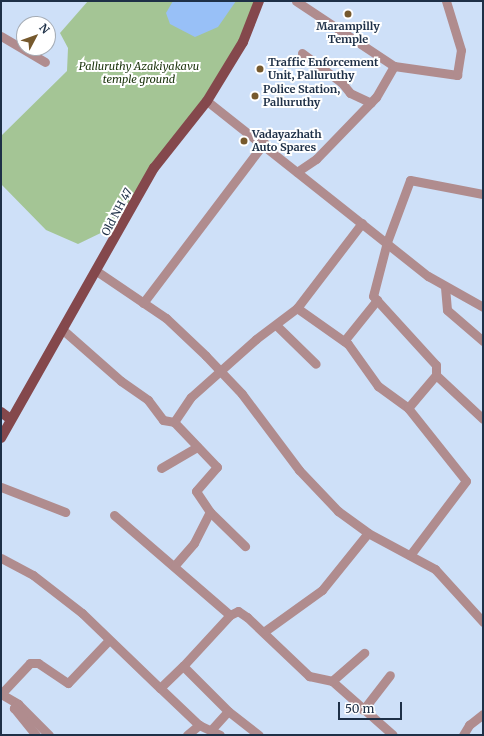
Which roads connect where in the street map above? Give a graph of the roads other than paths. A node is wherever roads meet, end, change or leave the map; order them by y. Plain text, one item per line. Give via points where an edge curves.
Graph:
1 (260, 1) edge
2 (296, 1) edge
3 (446, 1) edge
4 (1, 36) edge
5 (302, 53) dead end
6 (45, 62) dead end
7 (394, 66) junction
8 (207, 101) junction
9 (371, 103) junction
10 (264, 143) junction
11 (297, 172) junction
12 (483, 194) edge
13 (362, 223) junction
14 (387, 242) junction
15 (98, 272) junction
16 (446, 287) junction
17 (377, 300) junction
18 (143, 303) junction
19 (483, 307) edge
20 (297, 308) junction
21 (277, 326) junction
22 (63, 330) junction
23 (344, 341) junction
24 (483, 341) edge
25 (316, 364) dead end
26 (222, 372) junction
27 (436, 375) junction
28 (408, 408) junction
29 (1, 412) edge
30 (9, 418) junction
31 (483, 420) edge
32 (174, 422) junction
33 (1, 438) edge
34 (197, 446) junction
35 (161, 468) dead end
36 (1, 487) edge
37 (65, 512) dead end
38 (210, 512) junction
39 (114, 515) dead end
40 (368, 534) junction
41 (245, 546) dead end
42 (410, 554) junction
43 (1, 558) edge
44 (175, 565) junction
45 (230, 615) junction
46 (483, 622) edge
47 (265, 631) junction
48 (109, 640) junction
49 (364, 653) dead end
50 (183, 666) junction
51 (390, 675) dead end
52 (332, 681) junction
53 (160, 688) junction
54 (1, 694) edge
55 (18, 704) junction
56 (363, 710) junction
57 (228, 711) junction
58 (483, 714) edge
59 (199, 725) junction
60 (211, 730) junction
61 (36, 735) edge
62 (49, 735) edge
63 (187, 735) edge
64 (220, 735) edge
65 (259, 735) edge
66 (393, 735) edge
67 (463, 735) edge

1 - 8 main road, Old NH 47 via 243,42
2 - 7 street
3 - 7 street via 461,50 456,75
4 - 6 street
5 - 9 street via 342,83 350,93
7 - 9 street
8 - 10 street
8 - 15 main road, Old NH 47 via 154,168
9 - 11 street via 316,159
10 - 11 street
10 - 18 street
11 - 13 street
12 - 14 street via 410,180
13 - 14 street
13 - 20 street
14 - 16 street
14 - 17 street via 373,296
15 - 18 street
15 - 22 main road, Old NH 47
16 - 19 street
16 - 24 street via 447,310
17 - 23 street
17 - 27 street via 436,365
18 - 26 street via 166,318
20 - 21 street
20 - 23 street
21 - 25 street
21 - 26 street via 256,339
22 - 30 main road, Old NH 47
22 - 32 street via 121,381 148,400 163,420
23 - 28 street via 378,386
26 - 32 street via 191,397
26 - 40 street via 299,470 338,511
27 - 28 street
27 - 31 street
28 - 42 street via 466,481
29 - 30 main road
30 - 33 main road, Old NH 47
32 - 34 street
34 - 35 street
34 - 38 street via 217,467 196,491
36 - 37 street
38 - 41 street
38 - 44 street via 194,543
39 - 44 street via 136,538
40 - 42 street
40 - 47 street via 322,590
42 - 46 street via 435,568
43 - 48 street via 33,575
44 - 45 street
45 - 47 street via 238,611
45 - 50 street
47 - 52 street via 309,676
48 - 53 street
48 - 54 street via 68,683 38,663 30,663
49 - 52 street
50 - 53 street
50 - 57 street
51 - 56 street
52 - 56 street
53 - 59 street
54 - 55 street
55 - 61 street via 14,708
55 - 62 street
56 - 66 street
57 - 60 street
57 - 65 street
58 - 67 street via 468,725
59 - 60 street
59 - 63 street
60 - 64 street

